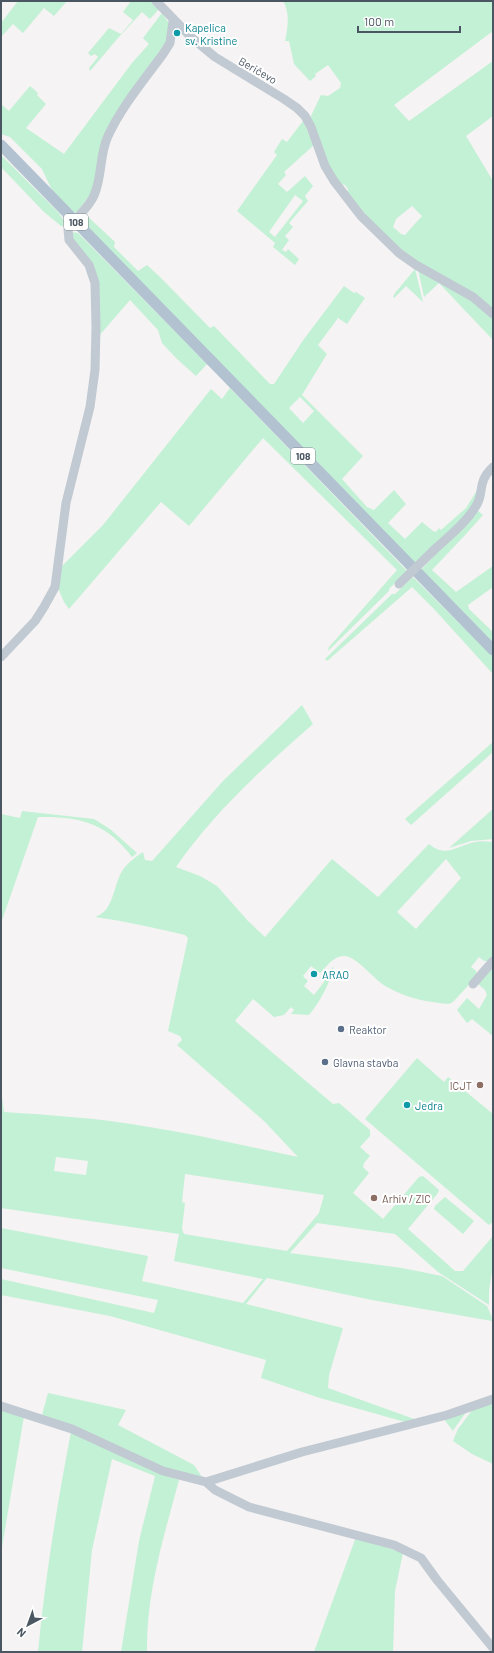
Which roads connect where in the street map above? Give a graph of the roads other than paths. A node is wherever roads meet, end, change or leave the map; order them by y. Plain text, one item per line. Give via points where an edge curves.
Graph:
1 (156, 1) edge
2 (174, 21) junction
3 (1, 145) edge
4 (74, 220) junction
5 (493, 314) edge
6 (493, 467) edge
7 (399, 584) dead end
8 (493, 650) edge
9 (1, 657) edge
10 (493, 961) edge
11 (473, 984) dead end
12 (493, 1399) edge
13 (1, 1406) edge
14 (206, 1482) junction
15 (493, 1648) edge

1 - 2 street, Beričevo
2 - 4 street via 170,43 114,124 104,145 96,191 82,213
2 - 5 street, Beričevo via 215,58 297,108 311,127 325,166 334,182 361,216 399,253 474,297
3 - 4 main road, 108
4 - 8 main road, 108
4 - 9 street via 68,229 69,240 90,265 95,283 95,370 90,407 66,503 55,587 35,620
6 - 7 street, bridge via 483,480 477,506
10 - 11 street
12 - 14 street via 447,1415 302,1452
13 - 14 street via 72,1429 163,1471
14 - 15 street via 249,1507 394,1545 411,1552 421,1558

